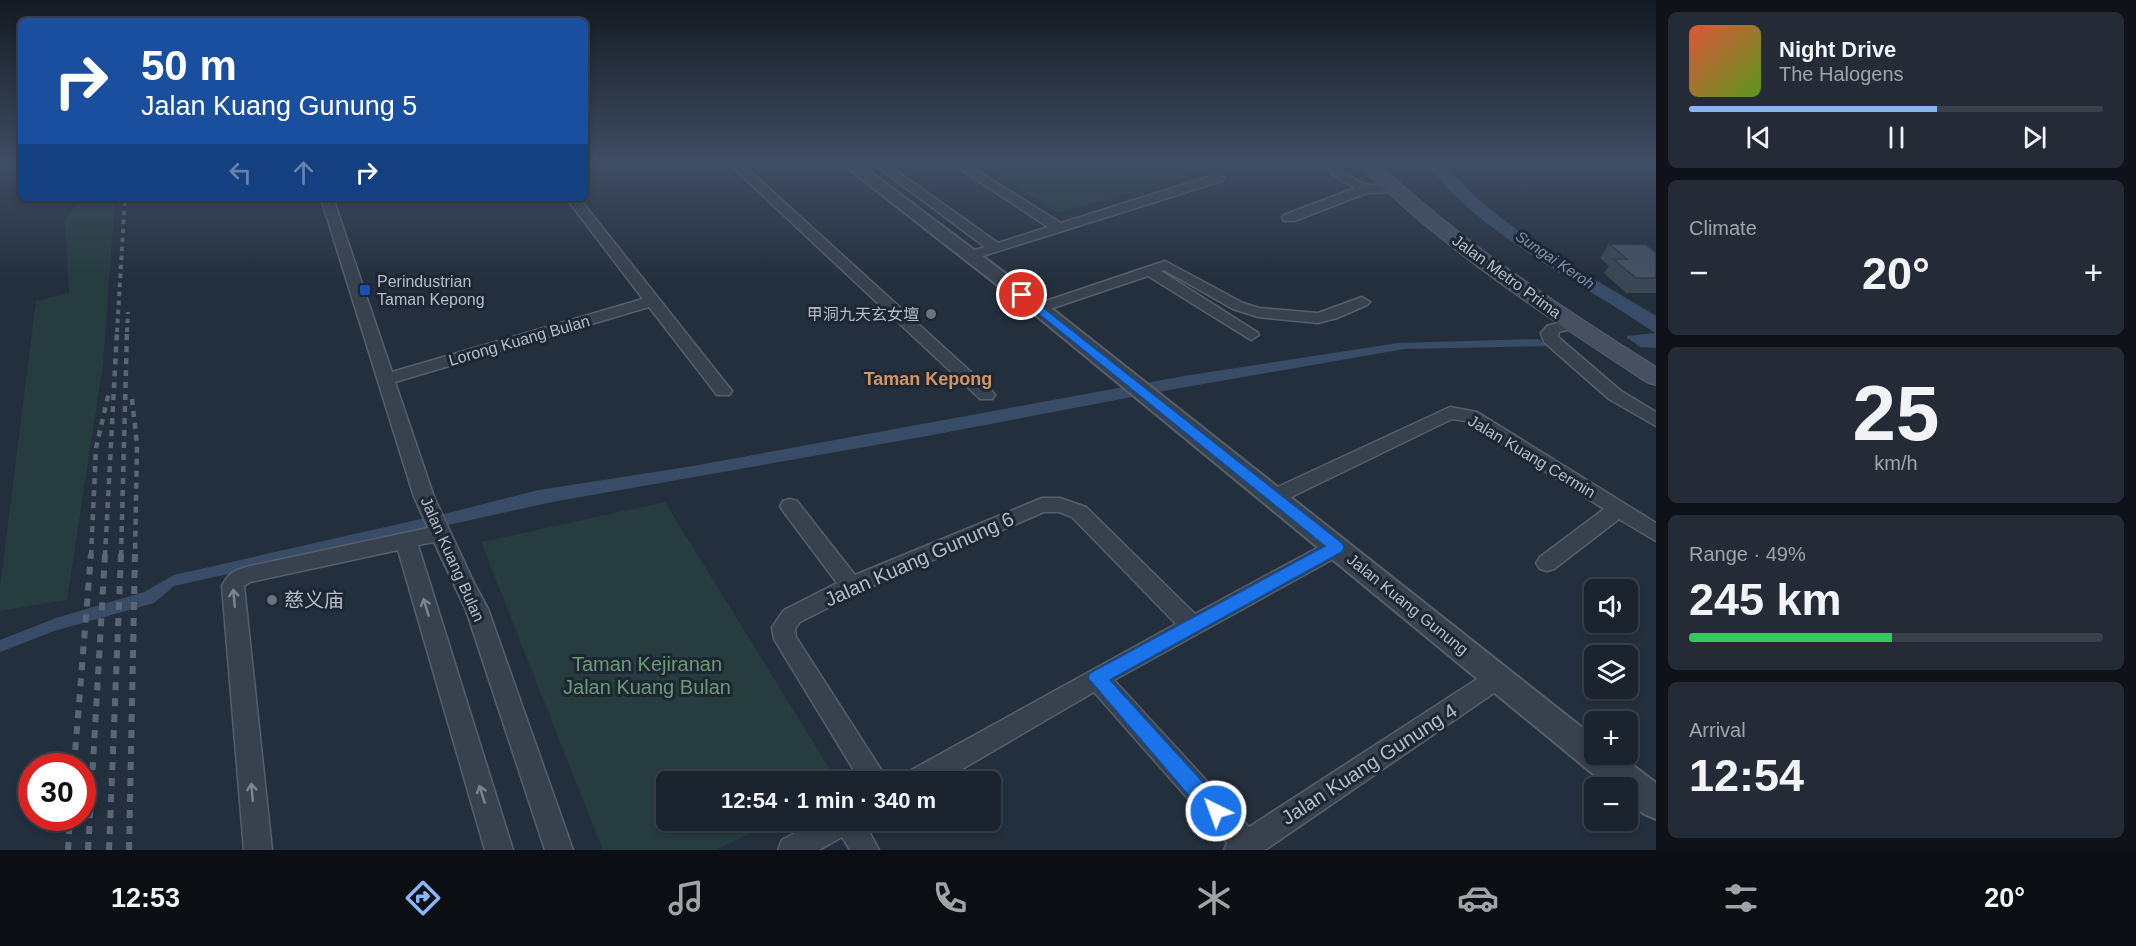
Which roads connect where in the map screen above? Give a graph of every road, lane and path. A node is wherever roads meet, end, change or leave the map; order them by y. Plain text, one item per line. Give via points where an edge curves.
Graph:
1 (328, 202) edge
2 (575, 202) edge
3 (776, 202) edge
4 (899, 202) edge
5 (932, 202) edge
6 (1018, 202) edge
7 (1143, 202) edge
8 (1332, 202) edge
9 (1411, 202) edge
10 (1431, 202) edge
11 (1289, 218) dead end
12 (1059, 228) junction
13 (990, 244) junction
14 (964, 252) junction
15 (1149, 270) junction
16 (652, 301) junction
17 (1362, 302) dead end
18 (1039, 308) junction
19 (1572, 324) junction
20 (1251, 335) dead end
21 (1656, 360) edge
22 (1656, 378) edge
23 (386, 379) junction
24 (723, 391) dead end
25 (986, 395) dead end
26 (1656, 420) edge
27 (1274, 497) junction
28 (790, 506) dead end
29 (1618, 509) junction
30 (439, 532) junction
31 (1656, 533) edge
32 (406, 540) junction
33 (1336, 547) junction
34 (1547, 563) dead end
35 (851, 586) junction
36 (1194, 627) junction
37 (1499, 677) junction
38 (1097, 678) junction
39 (869, 771) edge
40 (934, 771) edge
41 (1656, 802) edge
42 (826, 831) edge
43 (853, 831) edge
44 (1245, 848) edge
45 (258, 850) edge
46 (499, 850) edge
47 (559, 850) edge
48 (792, 850) edge
49 (865, 850) edge

1 - 23 street, Jalan Kuang Bulan
2 - 16 street
3 - 25 street
4 - 14 street, Jalan Kuang Gunung
5 - 13 street
6 - 12 street
7 - 12 street
8 - 11 street
9 - 19 main road, Jalan Metro Prima via 1457,241
10 - 21 main road, Jalan Metro Prima via 1509,265
12 - 13 street
13 - 14 street
14 - 18 street, Jalan Kuang Gunung
15 - 17 street via 1165,265 1238,306 1258,312 1318,318
15 - 18 street
15 - 20 street
16 - 23 street, Lorong Kuang Bulan
16 - 24 street
18 - 27 street, Jalan Kuang Gunung
19 - 22 main road, Jalan Metro Prima
19 - 26 street via 1553,329 1550,339 1615,395
23 - 30 street, Jalan Kuang Bulan
27 - 29 street, Jalan Kuang Cermin via 1450,413 1471,416
27 - 33 street, Jalan Kuang Gunung
28 - 35 street
29 - 31 street, Jalan Kuang Cermin
29 - 34 street
30 - 32 street
30 - 47 street, Jalan Kuang Bulan via 477,609
45 -> 32 street via 233,586 246,575
46 -> 32 street
33 - 36 street
33 - 37 street, Jalan Kuang Gunung
35 - 36 street, Jalan Kuang Gunung 6 via 1042,505 1060,505 1079,513
35 - 39 street, Jalan Kuang Gunung 6 via 792,616 783,627 785,639
36 - 38 street
37 - 41 street, Jalan Kuang Gunung
37 - 44 street, Jalan Kuang Gunung 4
38 - 40 street
38 - 44 street
42 - 48 street
43 - 49 street

